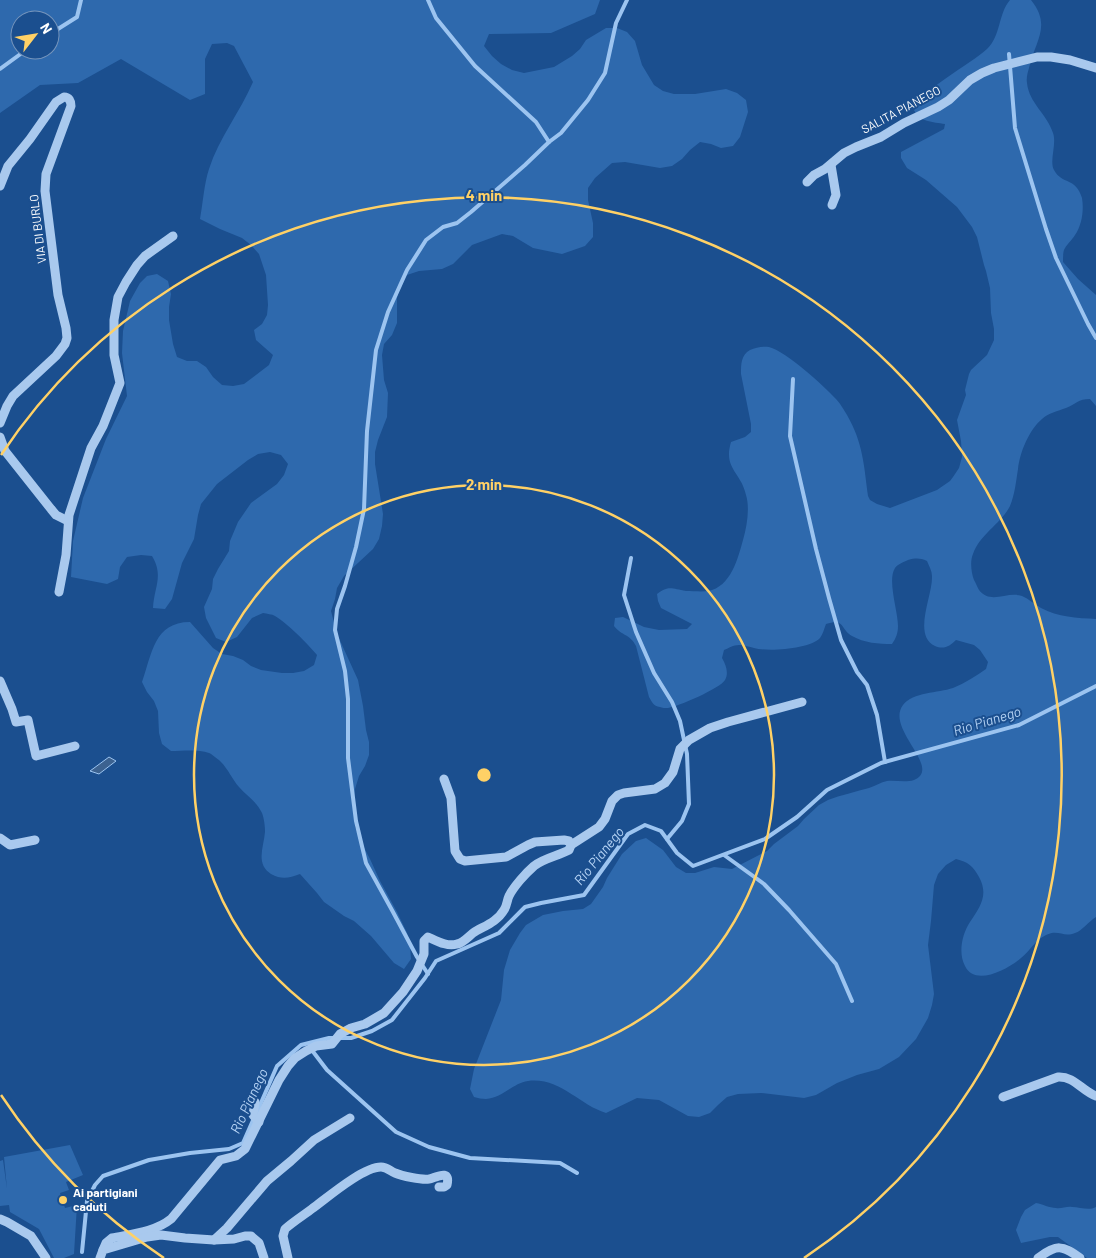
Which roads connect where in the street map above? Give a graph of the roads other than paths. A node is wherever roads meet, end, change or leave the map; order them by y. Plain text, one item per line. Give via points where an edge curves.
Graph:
1 (1096, 68) edge
2 (831, 164) junction
3 (807, 182) dead end
4 (0, 186) edge
5 (832, 205) dead end
6 (173, 236) dead end
7 (0, 423) edge
8 (0, 437) edge
9 (68, 521) junction
10 (59, 592) dead end
11 (0, 681) edge
12 (802, 702) dead end
13 (76, 746) dead end
14 (444, 778) dead end
15 (0, 838) edge
16 (35, 840) dead end
17 (571, 845) junction
18 (1096, 1096) edge
19 (1003, 1097) dead end
20 (256, 1102) dead end
21 (350, 1118) dead end
22 (259, 1122) junction
23 (439, 1187) dead end
24 (0, 1220) edge
25 (214, 1240) junction
26 (101, 1254) edge
27 (46, 1258) edge
28 (264, 1258) edge
29 (288, 1258) edge
30 (1038, 1258) edge
31 (1080, 1258) edge

1 - 2 street, SALITA PIANEGO via 1052,57 1038,57 994,68 970,80 949,100 850,150
2 - 3 street, SALITA PIANEGO
2 - 5 street via 836,195
4 - 7 street, VIA DI BURLO via 8,166 56,102 69,98 71,106 46,174 45,191 58,295 67,338 56,356 13,396
6 - 9 street via 145,256 118,297 114,355 120,384 91,448
8 - 9 street via 5,450 51,509
9 - 10 street
11 - 13 street via 16,722 28,720 36,756
12 - 17 street via 710,728 689,740 680,749 673,772 665,783 655,789 618,795 599,827
14 - 17 street via 451,798 455,851 460,859 506,858 535,842 564,840
15 - 16 street via 10,846
17 - 22 street via 569,850 541,862 527,874 498,917 458,944 445,945 428,937 424,941 417,971 384,1013 340,1034 332,1044 316,1046 295,1058 279,1080
18 - 19 street via 1071,1078 1058,1077
20 - 22 street via 253,1115
21 - 25 street via 314,1140 267,1181
22 - 26 street via 245,1149 236,1156 220,1160 171,1219 157,1228 112,1238
23 - 29 street via 447,1185 444,1175 430,1179 402,1175 383,1167 368,1171 285,1229 282,1236
24 - 27 street via 30,1236
25 - 26 street via 161,1235
25 - 28 street via 251,1236 259,1243
30 - 31 street via 1057,1247

